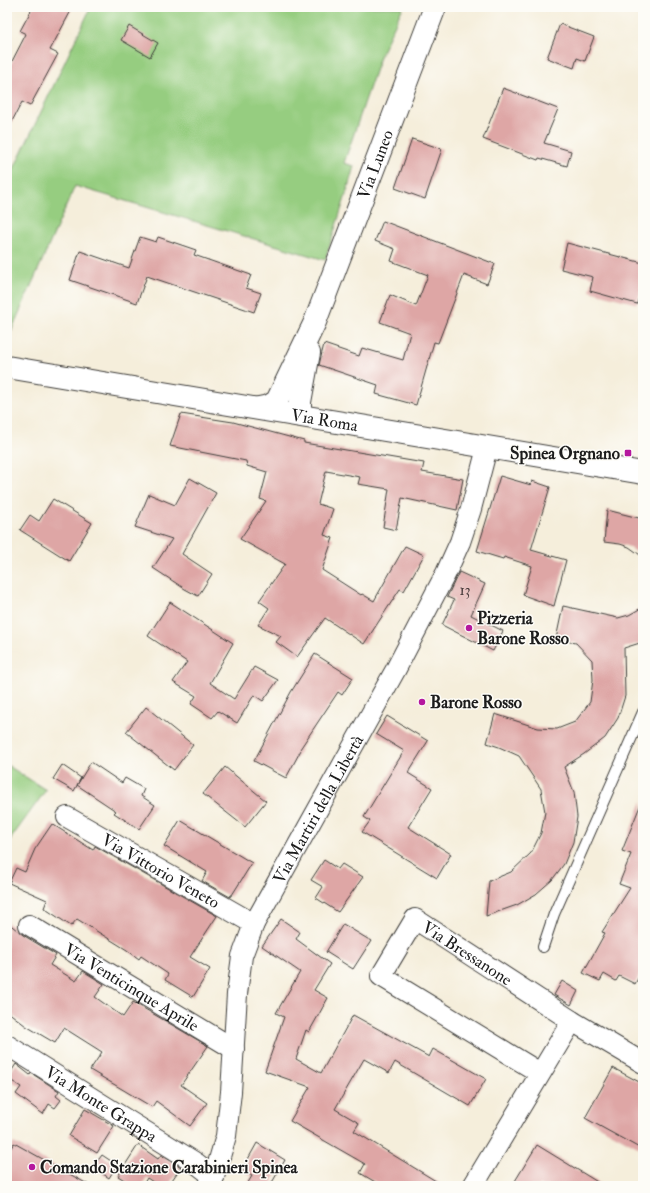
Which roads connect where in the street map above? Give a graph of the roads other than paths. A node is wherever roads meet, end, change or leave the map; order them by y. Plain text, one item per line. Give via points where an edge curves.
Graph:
1 (435, 7) edge
2 (315, 322) junction
3 (7, 367) edge
4 (259, 408) junction
5 (300, 415) junction
6 (487, 448) junction
7 (643, 473) edge
8 (643, 712) edge
9 (67, 817) dead end
10 (254, 924) junction
11 (30, 925) dead end
12 (543, 947) dead end
13 (572, 1021) junction
14 (7, 1045) edge
15 (234, 1049) junction
16 (643, 1063) edge
17 (540, 1073) junction
18 (211, 1181) edge
19 (473, 1186) edge

1 - 2 street, Via Luneo
2 - 4 street, Via Luneo via 277,401
2 - 5 street, Via Luneo via 300,402
3 - 4 street, Via Roma
4 - 5 street, Via Roma
5 - 6 street, Via Roma
6 - 7 street, Via Roma
6 - 10 street, Via Martiri della Libertà via 469,516 446,574
8 - 12 lane via 554,914
9 - 10 street, Via Vittorio Veneto
10 - 15 street, Via Martiri della Libertà via 242,956
11 - 15 street, Via Venticinque Aprile
13 - 16 street, Via Bressanone
13 - 17 street
13 - 17 street, Via Bressanone via 415,919 381,976
14 - 18 street, Via Monte Grappa via 196,1163
15 - 18 street, Via Martiri della Libertà via 226,1136
17 - 19 street

